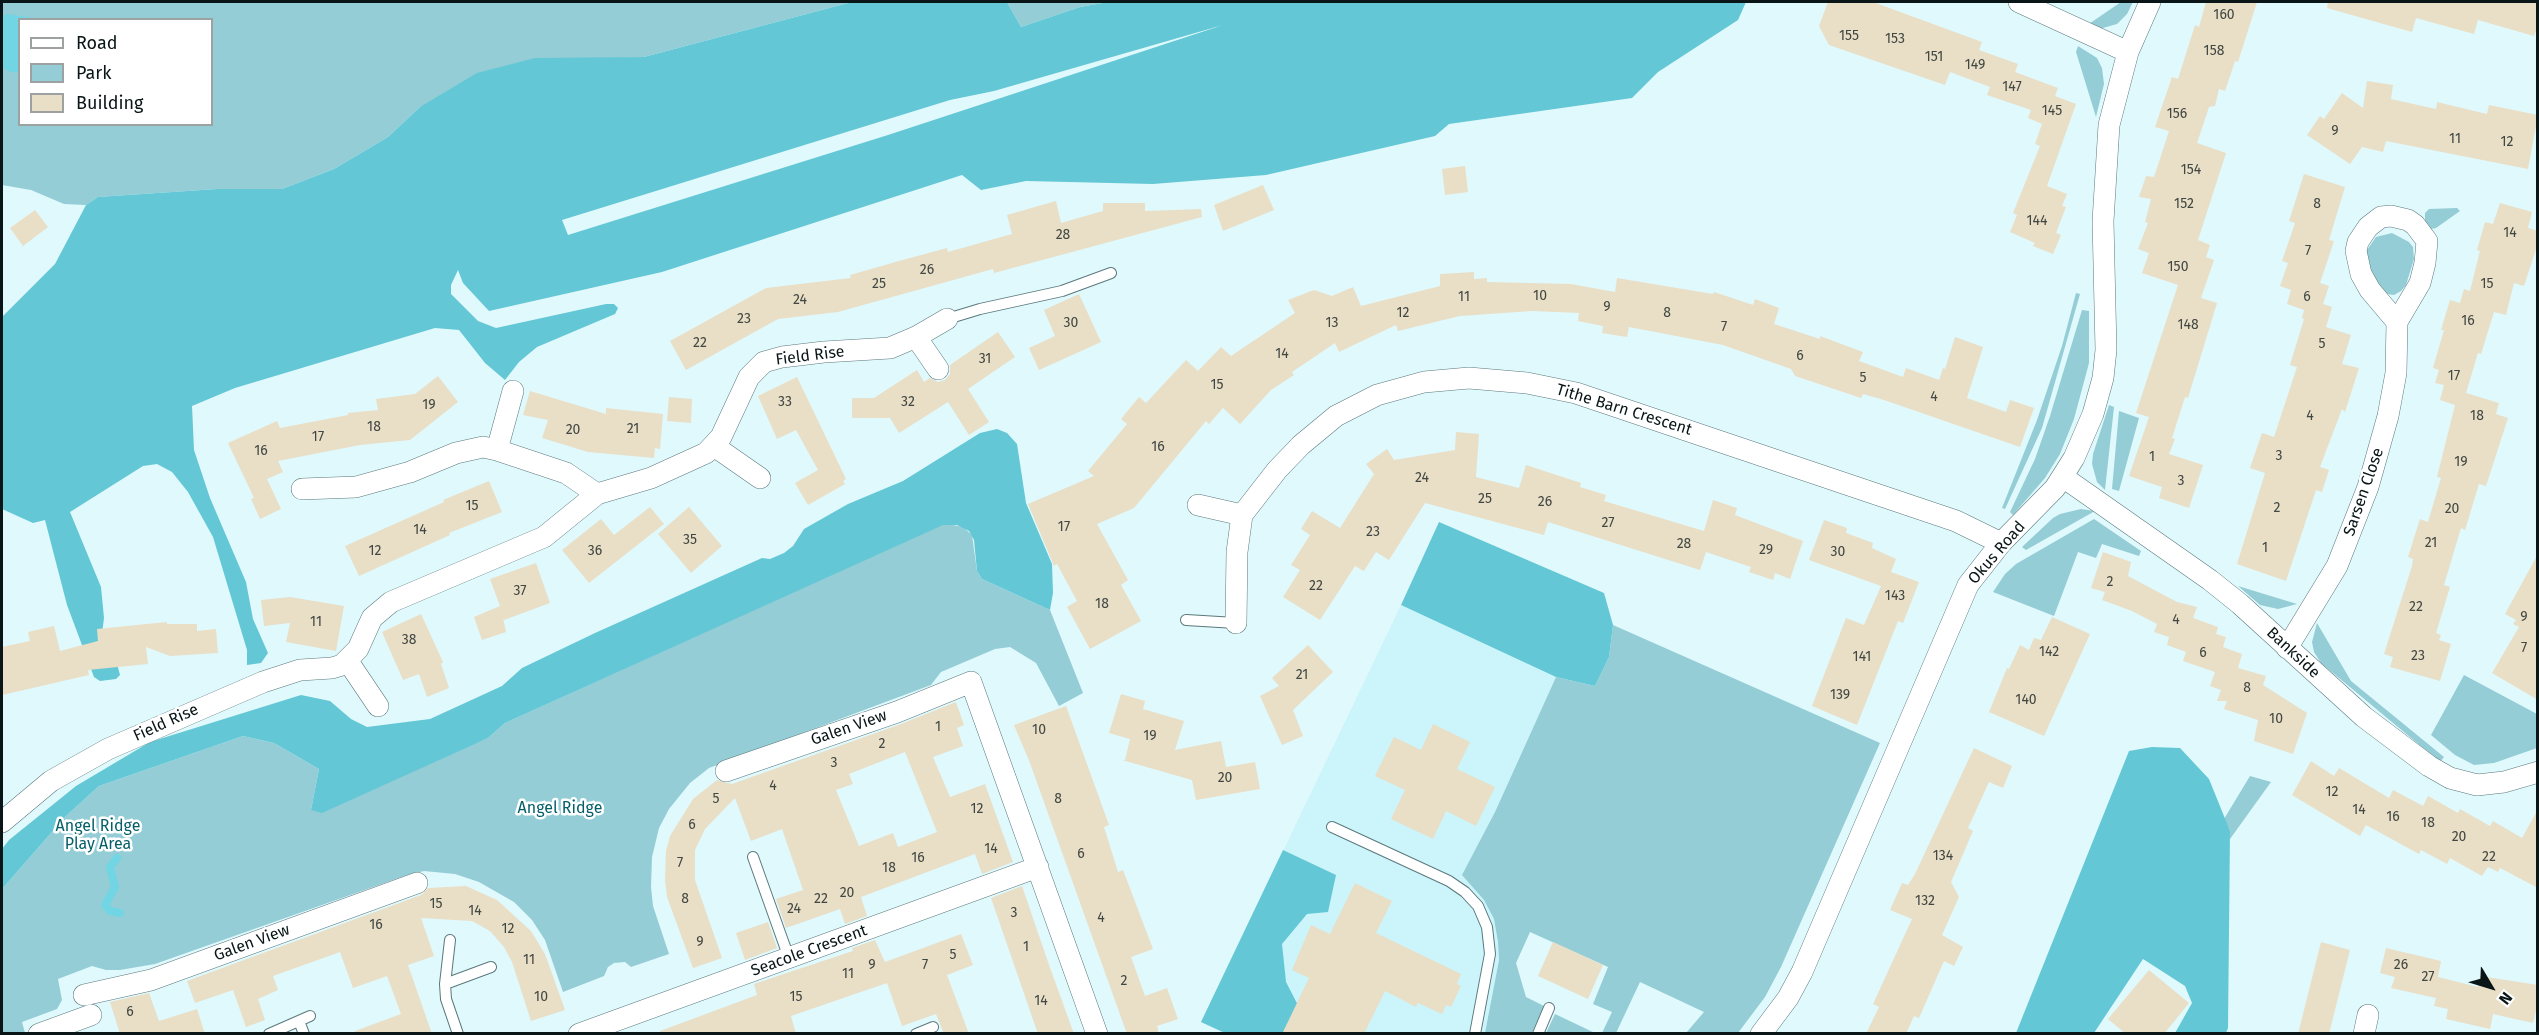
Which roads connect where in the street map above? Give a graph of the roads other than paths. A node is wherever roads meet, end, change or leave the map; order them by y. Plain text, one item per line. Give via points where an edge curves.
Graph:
1 (2019, 2) edge
2 (2150, 2) edge
3 (2042, 6) edge
4 (2128, 52) junction
5 (1111, 273) dead end
6 (947, 319) joint
7 (2397, 322) junction
8 (916, 337) junction
9 (938, 369) dead end
10 (513, 391) dead end
11 (714, 446) junction
12 (496, 450) junction
13 (2063, 477) junction
14 (760, 478) dead end
15 (302, 489) dead end
16 (597, 494) junction
17 (1198, 505) dead end
18 (1242, 515) junction
19 (2001, 543) junction
20 (1186, 620) dead end
21 (1236, 623) joint
22 (2287, 648) junction
23 (347, 660) junction
24 (378, 706) dead end
25 (726, 771) dead end
26 (2538, 772) edge
27 (2, 822) edge
28 (1332, 827) dead end
29 (753, 857) dead end
30 (1038, 867) junction
31 (417, 883) dead end
32 (450, 940) dead end
33 (789, 958) junction
34 (491, 967) dead end
35 (445, 984) junction
36 (88, 1007) edge
37 (1549, 1008) dead end
38 (310, 1016) dead end
39 (299, 1021) junction
40 (933, 1027) dead end
41 (39, 1034) edge
42 (269, 1034) edge
43 (304, 1034) edge
44 (458, 1034) edge
45 (579, 1034) edge
46 (916, 1034) edge
47 (1097, 1034) edge
48 (1475, 1034) edge
49 (1538, 1034) edge
50 (1761, 1034) edge

1 - 3 street
2 - 4 street, Okus Road
3 - 4 street
4 - 13 street, Okus Road via 2109,125 2105,168 2107,326 2103,378 2093,414
5 - 6 lane, Field Rise via 1062,291
6 - 8 street, Field Rise
7 - 7 street, Sarsen Close via 2420,283 2427,241 2408,220 2391,216 2375,221 2362,234 2356,259 2370,290
7 - 22 street, Sarsen Close via 2396,373 2368,487 2337,566
8 - 9 street
8 - 11 street, Field Rise via 890,348 813,353 765,362 749,377
10 - 12 street
11 - 14 street
11 - 16 street, Field Rise via 651,478
12 - 15 street via 483,447 456,453 410,472 356,487
12 - 16 street via 566,473
13 - 19 street, Okus Road
13 - 22 street, Bankside via 2210,580
16 - 23 street, Field Rise via 544,537 391,602 372,618 358,649
17 - 18 street
18 - 19 street, Tithe Barn Crescent via 1277,470 1336,416 1377,395 1424,382 1469,378 1527,383 1576,393 1956,521
18 - 21 street
19 - 50 street, Okus Road via 1968,585 1802,972
20 - 21 lane
22 - 26 street, Bankside via 2364,717 2450,778 2477,785
23 - 24 street
23 - 27 street, Field Rise via 336,667 300,670 263,682 108,749 51,781
25 - 30 street, Galen View via 971,682
28 - 48 lane via 1449,881 1479,906 1487,927 1490,954
29 - 33 lane
30 - 33 street, Seacole Crescent
30 - 47 street
31 - 36 street, Galen View via 151,980
32 - 35 lane
33 - 45 street, Seacole Crescent
34 - 35 lane
35 - 44 lane
36 - 41 street, Galen View
37 - 49 lane
38 - 39 lane
39 - 42 lane
39 - 43 lane
40 - 46 lane

